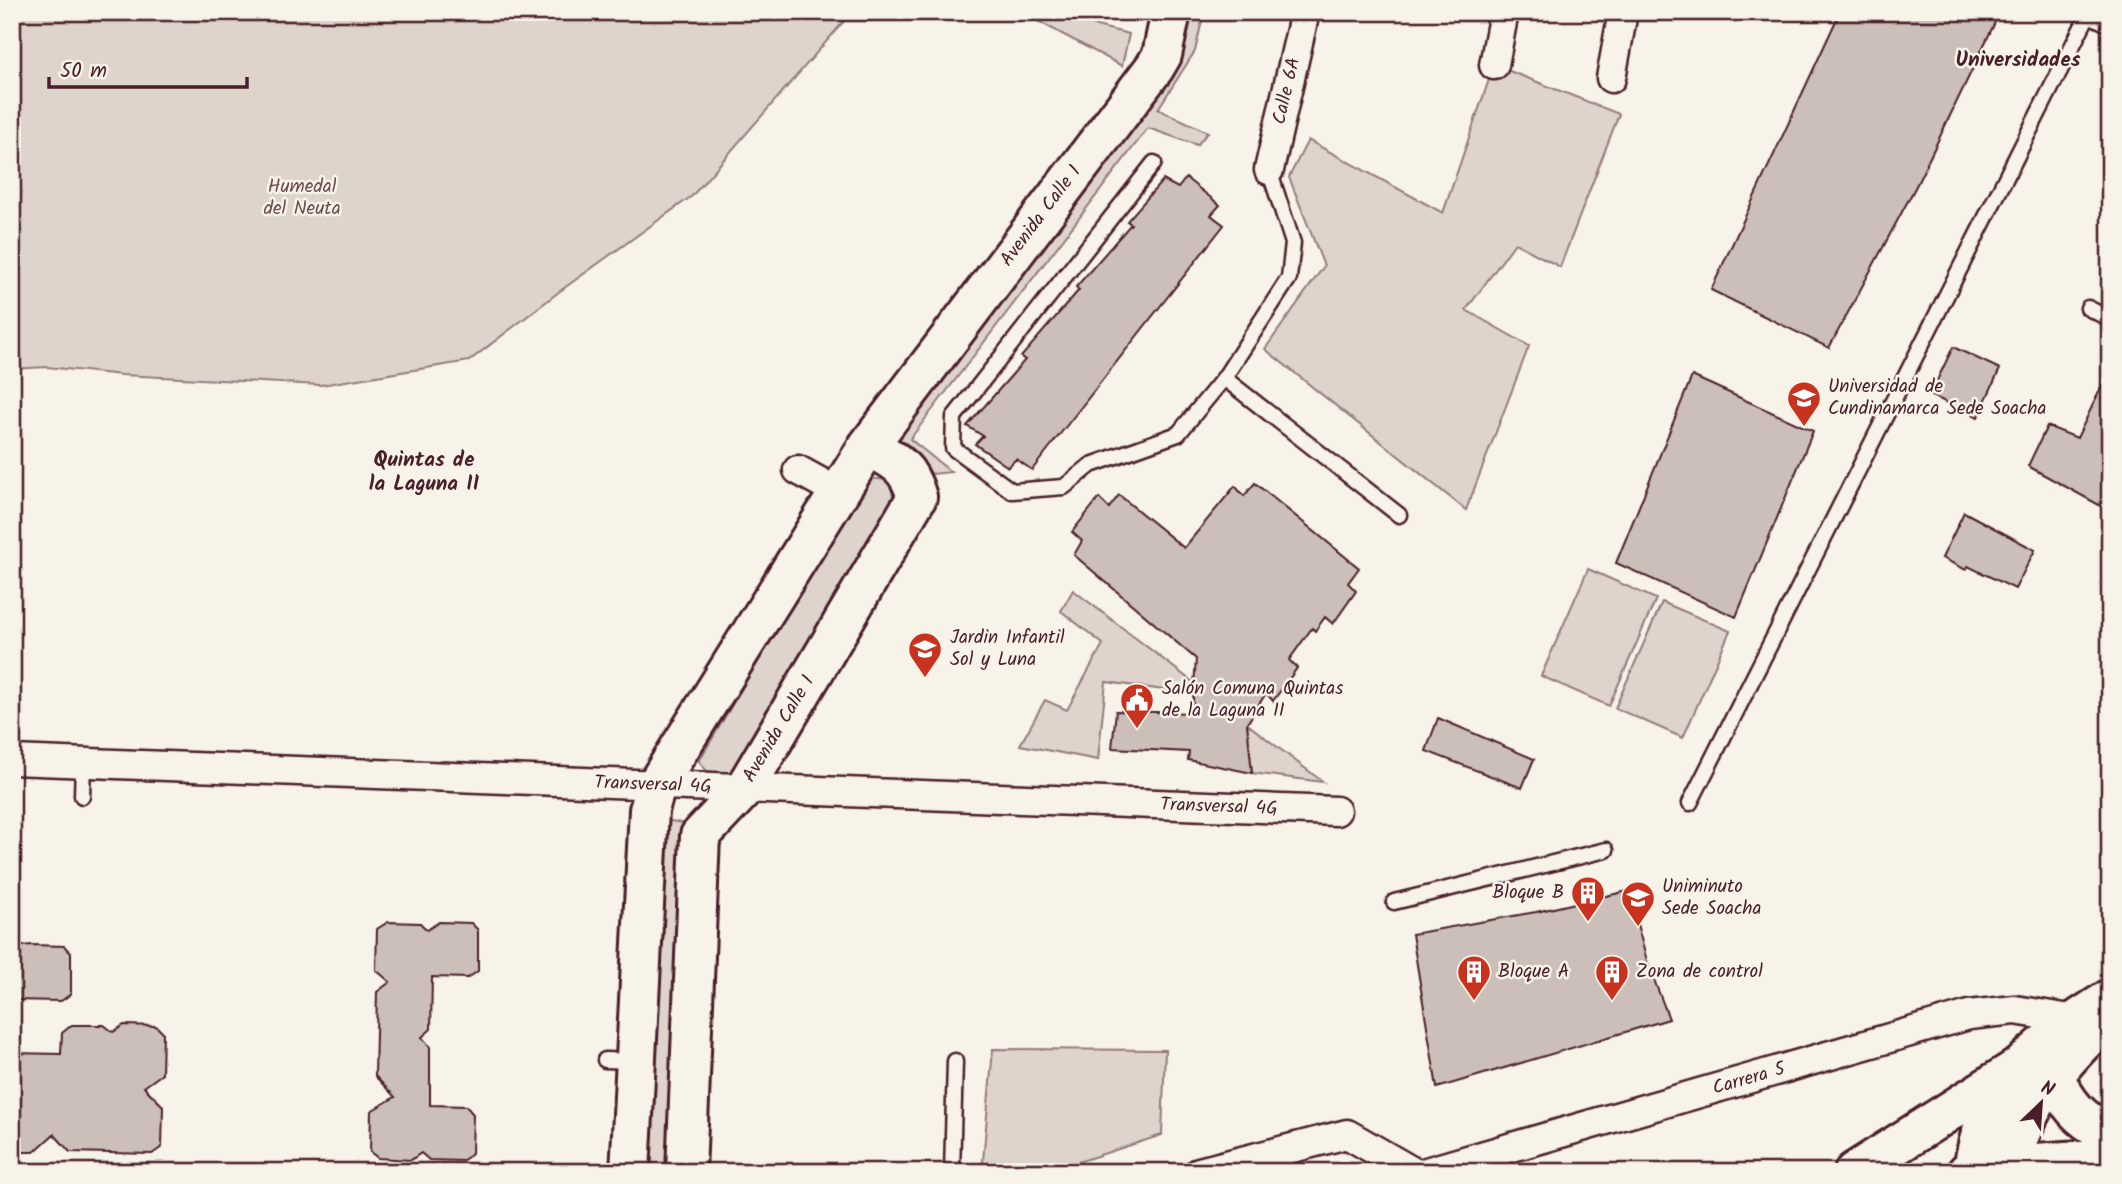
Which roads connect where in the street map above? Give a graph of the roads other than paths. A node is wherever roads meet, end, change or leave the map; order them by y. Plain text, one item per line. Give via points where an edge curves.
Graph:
1 (1171, 12) edge
2 (1305, 12) edge
3 (1504, 12) edge
4 (1623, 12) edge
5 (2085, 14) edge
6 (2110, 24) edge
7 (1494, 65) dead end
8 (1611, 78) dead end
9 (1154, 163) dead end
10 (1269, 170) joint
11 (2088, 308) dead end
12 (2110, 319) edge
13 (1224, 378) junction
14 (868, 446) junction
15 (798, 470) dead end
16 (838, 492) junction
17 (1399, 515) dead end
18 (12, 760) edge
19 (83, 762) junction
20 (656, 786) junction
21 (745, 788) junction
22 (82, 796) dead end
23 (1690, 803) dead end
24 (1335, 811) dead end
25 (1606, 850) dead end
26 (1394, 902) dead end
27 (2110, 999) edge
28 (2093, 1019) edge
29 (955, 1061) dead end
30 (2034, 1071) junction
31 (2110, 1132) edge
32 (2110, 1158) edge
33 (1985, 1170) edge
34 (630, 1172) edge
35 (686, 1172) edge
36 (953, 1172) edge
37 (1199, 1172) edge
38 (1413, 1172) edge
39 (1426, 1172) edge
40 (1854, 1172) edge

1 - 14 main road, Avenida Calle 1 via 1163,55 1155,67
2 - 10 street, Calle 6A
3 - 7 street
4 - 8 street
5 - 6 lane
5 - 23 lane
9 - 13 lane via 954,417 953,448 1012,491 1064,487 1091,465 1178,434
10 - 13 lane via 1293,243 1289,278
11 - 12 lane
13 - 17 lane
14 - 16 main road, Avenida Calle 1
14 - 21 main road, Avenida Calle 1 via 896,461 911,476 917,497
15 - 16 street
16 - 20 main road, Avenida Calle 1
18 - 19 street, Transversal 4G
19 - 20 street, Transversal 4G
19 - 22 lane
20 - 21 street, Transversal 4G
20 - 34 main road, Avenida Calle 1 via 649,810 620,1060
21 - 24 street, Transversal 4G
21 - 35 main road, Avenida Calle 1 via 700,836
25 - 26 lane
27 - 28 main road
28 - 30 main road
28 - 39 street, Carrera 5 via 2015,1010 1969,1015
29 - 36 lane
30 - 31 main road via 2080,1116
30 - 33 main road via 1991,1106 1982,1127
30 - 40 main road
32 - 33 main road
37 - 38 street via 1347,1134

